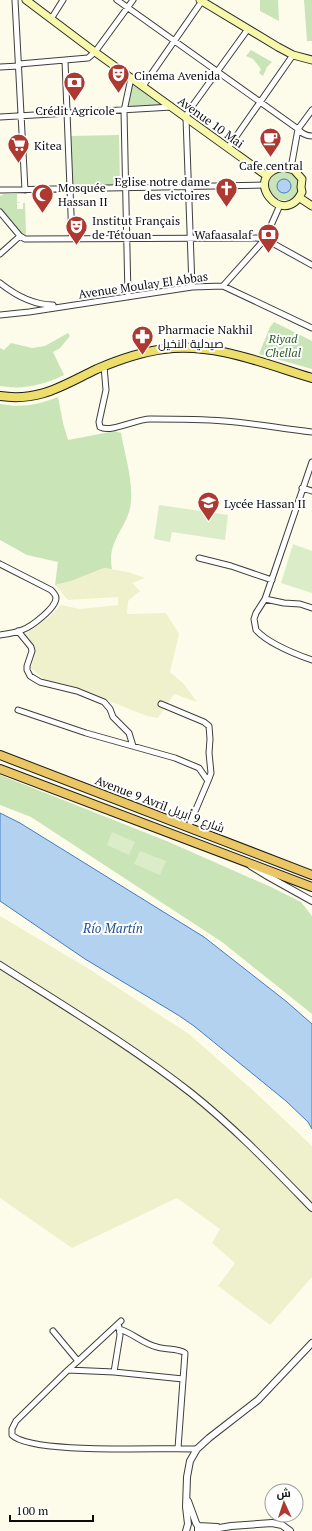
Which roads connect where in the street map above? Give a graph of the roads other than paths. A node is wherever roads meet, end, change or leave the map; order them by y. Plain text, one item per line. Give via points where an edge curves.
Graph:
1 (15, 0) edge
2 (26, 0) edge
3 (63, 0) edge
4 (117, 0) edge
5 (133, 0) edge
6 (201, 1) edge
7 (128, 8) junction
8 (51, 20) junction
9 (248, 29) junction
10 (175, 41) junction
11 (95, 52) junction
12 (293, 55) junction
13 (312, 60) edge
14 (64, 61) junction
15 (19, 65) junction
16 (0, 67) edge
17 (217, 71) junction
18 (132, 78) junction
19 (144, 86) junction
20 (260, 101) junction
21 (172, 107) junction
22 (312, 110) edge
23 (124, 111) junction
24 (68, 114) junction
25 (22, 116) junction
26 (0, 117) edge
27 (186, 118) junction
28 (298, 129) junction
29 (312, 136) edge
30 (228, 148) junction
31 (291, 168) junction
32 (267, 176) junction
33 (265, 185) junction
34 (188, 187) junction
35 (125, 188) junction
36 (71, 189) junction
37 (0, 190) edge
38 (25, 190) junction
39 (300, 198) junction
40 (280, 205) junction
41 (312, 206) edge
42 (0, 212) edge
43 (20, 236) junction
44 (127, 238) junction
45 (190, 238) junction
46 (72, 239) junction
47 (265, 239) junction
48 (0, 254) edge
49 (312, 266) edge
50 (0, 283) edge
51 (223, 286) junction
52 (192, 287) junction
53 (128, 297) junction
54 (64, 306) junction
55 (0, 315) edge
56 (312, 328) edge
57 (104, 366) junction
58 (312, 378) edge
59 (0, 396) edge
60 (312, 432) edge
61 (312, 462) edge
62 (302, 488) junction
63 (312, 491) edge
64 (199, 558) dead end
65 (0, 564) edge
66 (272, 580) junction
67 (265, 599) junction
68 (312, 608) edge
69 (18, 631) junction
70 (0, 635) edge
71 (312, 660) edge
72 (161, 704) dead end
73 (18, 710) dead end
74 (133, 746) junction
75 (0, 756) edge
76 (0, 769) edge
77 (208, 781) junction
78 (188, 828) junction
79 (246, 862) junction
80 (312, 875) edge
81 (312, 887) edge
82 (312, 901) edge
83 (0, 965) edge
84 (312, 1208) edge
85 (120, 1325) junction
86 (53, 1331) dead end
87 (312, 1343) edge
88 (78, 1362) junction
89 (68, 1370) junction
90 (114, 1372) junction
91 (182, 1379) junction
92 (178, 1448) junction
93 (197, 1449) junction
94 (187, 1496) junction
95 (188, 1524) junction
96 (199, 1528) edge
97 (186, 1531) edge
98 (290, 1531) edge

1 - 15 street
2 - 8 main road, Avenue 10 Mai
3 - 8 street
4 - 7 street
5 - 7 street
6 - 9 main road
6 - 10 street
7 - 10 street
7 - 11 street
8 - 11 main road, Avenue 10 Mai
9 - 12 main road
9 - 17 street
10 - 17 street
10 - 19 street
11 - 14 street via 88,58
11 - 18 main road, Avenue 10 Mai
12 - 13 main road
12 - 20 street
14 - 15 street
14 - 24 street
15 - 16 street
15 - 25 street
17 - 20 street
17 - 27 street
18 - 19 main road, Avenue 10 Mai
18 - 23 street
19 - 21 main road, Avenue 10 Mai
20 - 28 street
20 - 30 street
21 - 23 street
21 - 27 main road, Avenue 10 Mai
22 - 28 street
23 - 24 street
23 - 35 street
24 - 25 street
24 - 36 street
25 - 26 street
25 - 38 street
27 - 30 main road, Avenue 10 Mai
27 - 34 street
28 - 29 street via 307,136
28 - 31 street
30 - 32 main road, Avenue 10 Mai
31 - 32 main road via 278,168
31 - 39 main road via 302,179
32 - 33 main road
33 - 34 street
33 - 40 main road via 266,194
34 - 35 street
34 - 45 street
35 - 36 street
35 - 44 street
36 - 38 street
36 - 46 street
37 - 38 street
39 - 40 main road via 291,204
39 - 41 main road
40 - 47 street
42 - 43 street
43 - 46 street via 33,240
43 - 48 street
44 - 45 street
44 - 46 street
44 - 53 street
45 - 47 street
45 - 52 street
47 - 49 street
47 - 51 street
50 - 54 street via 21,297 41,304
51 - 52 street, Avenue Moulay El Abbas
51 - 56 street, Avenue Moulay El Abbas
52 - 53 street, Avenue Moulay El Abbas
53 - 54 street, Avenue Moulay El Abbas
54 - 55 street
57 - 58 main road via 134,355 163,349 198,347
57 - 59 main road via 55,390 23,398
57 - 60 street via 106,394 99,422 100,427 104,429 155,419 223,421
61 - 62 street
62 - 63 street
62 - 66 street
64 - 66 street
65 - 69 street via 51,590 56,596 52,607 29,627
66 - 67 street
67 - 68 street
67 - 71 street via 254,619 256,630 264,637
69 - 70 street
69 - 74 street via 31,647 27,670 30,676 40,682 104,702 113,717 129,733
72 - 77 street via 209,726 211,772
73 - 74 street via 86,734
74 - 77 street via 199,768
75 - 78 highway, Avenue 9 Avril شارع 9 أبريل
76 - 79 highway, Avenue 9 Avril شارع 9 أبريل
77 - 78 street
78 - 80 highway, Avenue 9 Avril شارع 9 أبريل
79 - 81 highway, Avenue 9 Avril شارع 9 أبريل
79 - 82 street via 269,878
83 - 84 street via 118,1041 185,1089 253,1148
85 - 88 street
85 - 90 street
85 - 91 street via 152,1346 184,1352
86 - 88 street
87 - 93 street via 258,1400
88 - 89 street
89 - 90 street
89 - 92 street via 16,1421 12,1429 13,1436 40,1444 86,1449
90 - 91 street
91 - 92 street
92 - 93 street
93 - 94 street via 189,1466
94 - 95 street
94 - 96 street
95 - 96 street via 192,1522
95 - 97 street
96 - 98 street via 272,1523 282,1525

